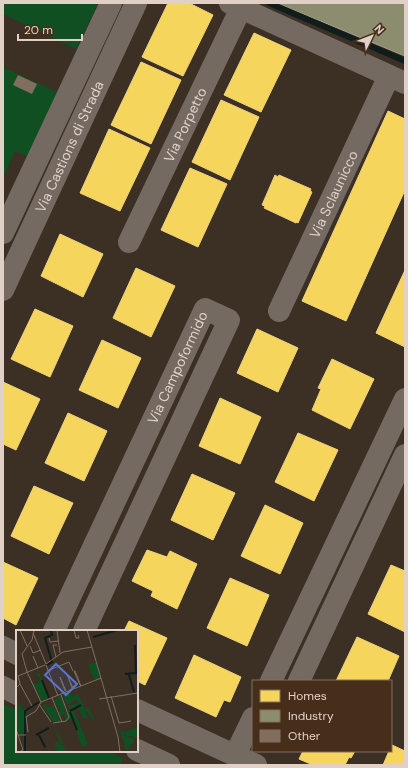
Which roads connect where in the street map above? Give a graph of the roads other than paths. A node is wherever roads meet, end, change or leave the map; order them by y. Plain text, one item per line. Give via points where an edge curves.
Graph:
1 (111, 3) edge
2 (136, 3) edge
3 (235, 6) edge
4 (397, 80) edge
5 (3, 232) edge
6 (129, 242) dead end
7 (3, 290) edge
8 (278, 311) dead end
9 (405, 399) edge
10 (405, 455) edge
11 (54, 630) edge
12 (84, 630) edge
13 (3, 647) edge
14 (16, 654) edge
15 (271, 680) edge
16 (299, 680) edge
17 (3, 688) edge
18 (16, 694) edge
19 (138, 710) edge
20 (252, 720) edge
21 (138, 750) edge
22 (266, 752) edge
23 (235, 756) junction
24 (169, 765) edge
25 (256, 765) edge
26 (260, 765) edge

1 - 5 street, Via Castions di Strada
2 - 7 street, Via Castions di Strada
3 - 4 street
3 - 6 street, Via Porpetto
4 - 8 street, Via Sclaunicco
9 - 15 street
10 - 16 street
11 - 12 street, Via Campoformido via 205,309 229,320
13 - 14 street
17 - 18 street
19 - 23 street
20 - 23 street
21 - 24 street
22 - 26 street
23 - 25 street

